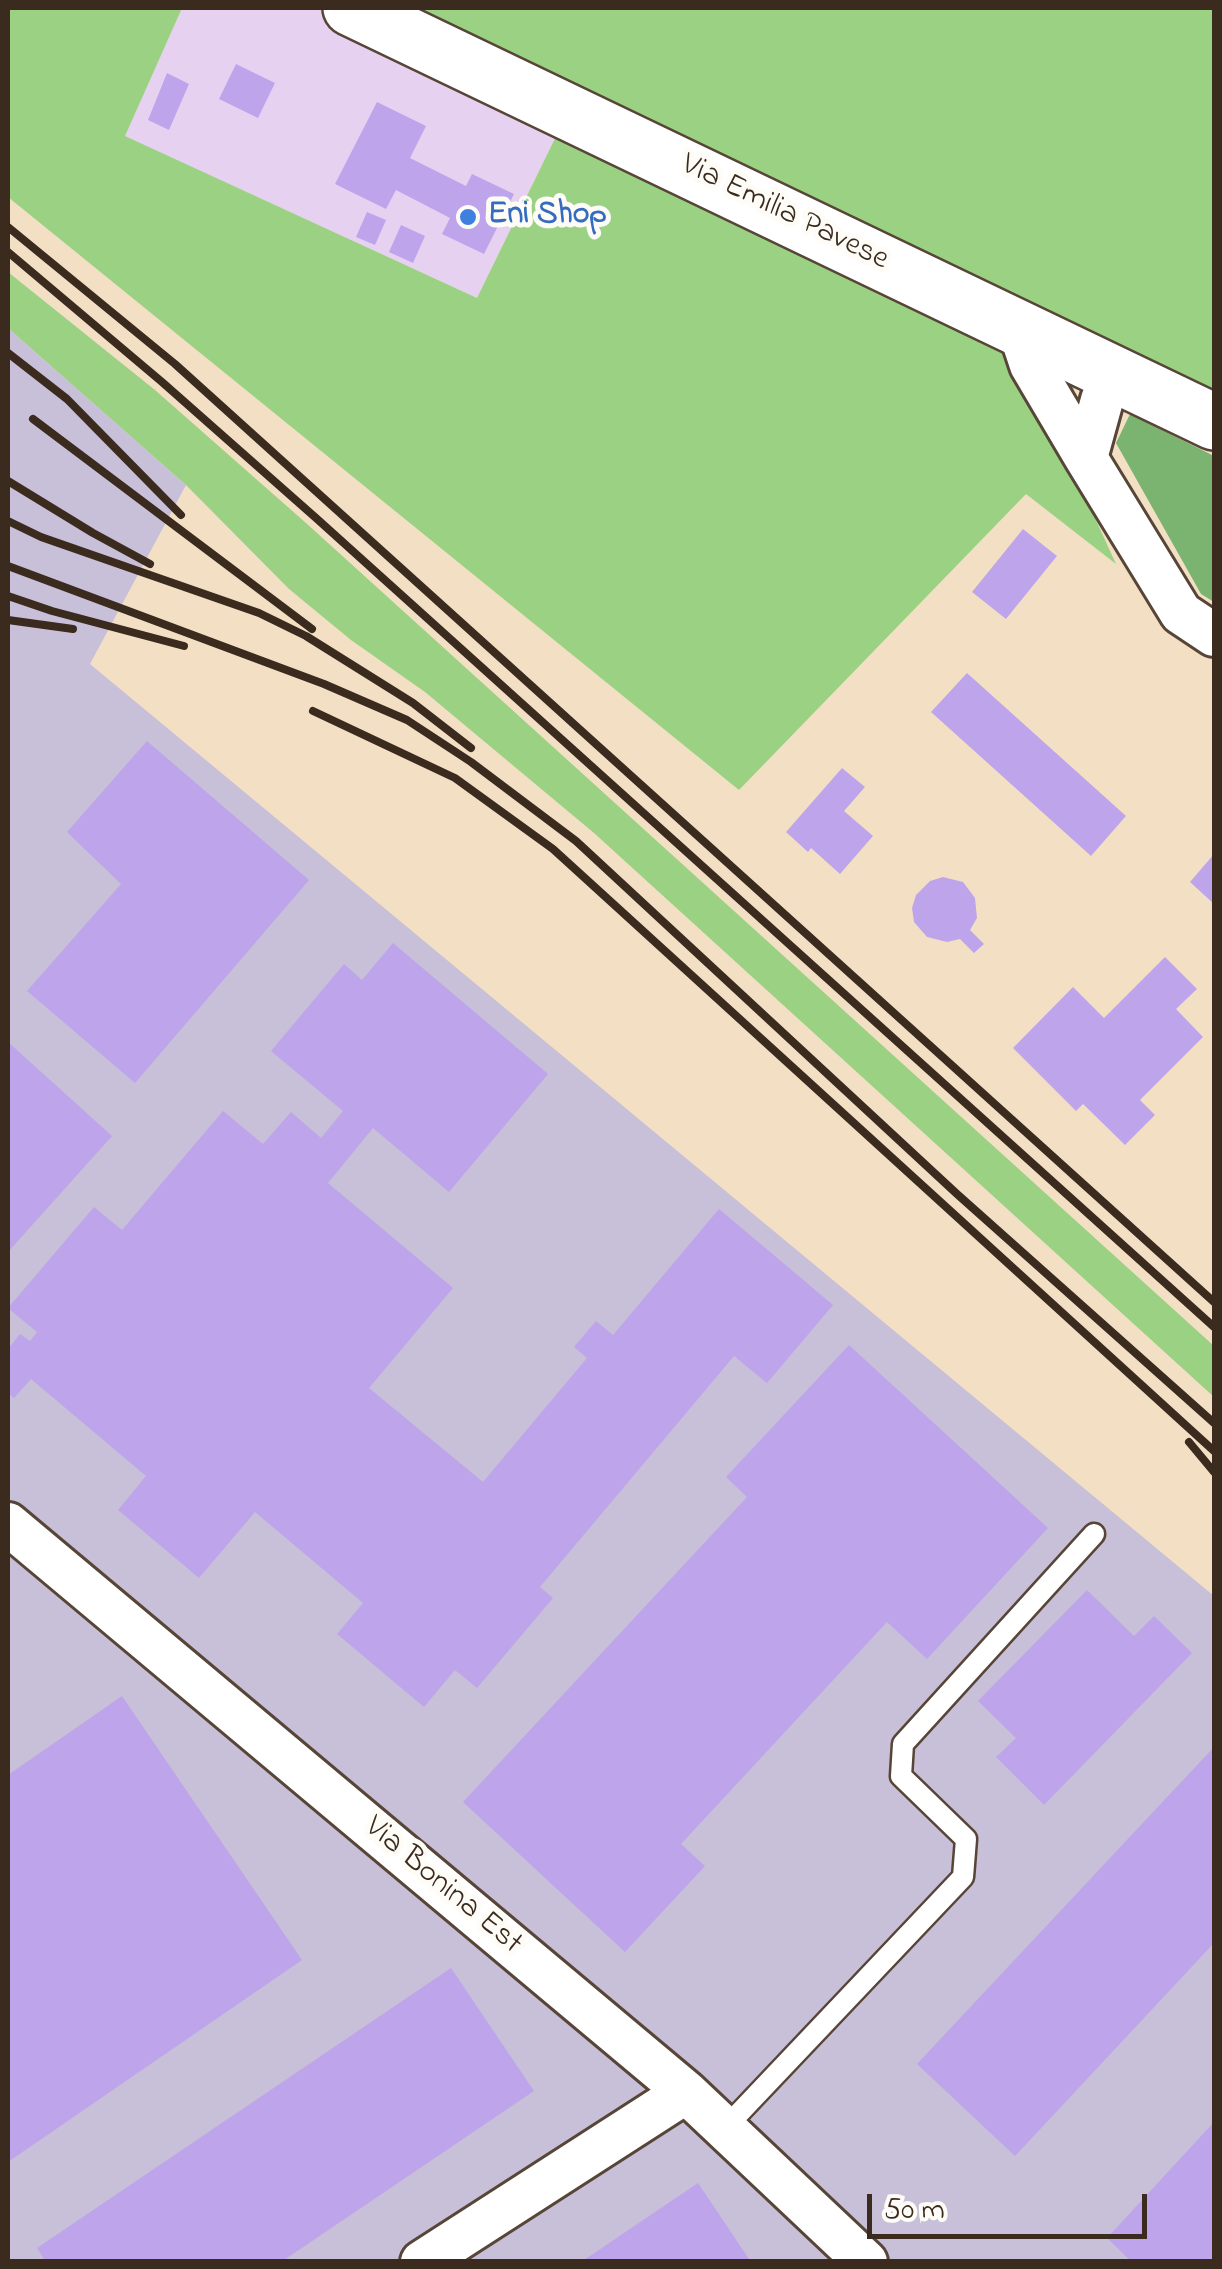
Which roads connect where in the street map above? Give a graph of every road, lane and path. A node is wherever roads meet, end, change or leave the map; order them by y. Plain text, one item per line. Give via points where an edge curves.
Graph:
1 (352, 8) edge
2 (1018, 326) junction
3 (1116, 374) junction
4 (1214, 422) edge
5 (1086, 458) junction
6 (1214, 636) edge
7 (8, 1524) edge
8 (1094, 1534) dead end
9 (686, 2092) junction
10 (724, 2128) junction
11 (422, 2262) edge
12 (866, 2262) edge

1 - 2 main road, Via Emilia Pavese
2 - 3 main road, Via Emilia Pavese
2 - 5 street via 1030,364
3 - 4 main road, Via Emilia Pavese
3 - 5 street
5 - 6 street via 1181,613
7 - 9 street, Via Bonina Est
8 - 10 lane via 903,1744 902,1776 966,1839 963,1877
9 - 10 street, Via Bonina Est
9 - 11 street
10 - 12 street, Via Bonina Est

